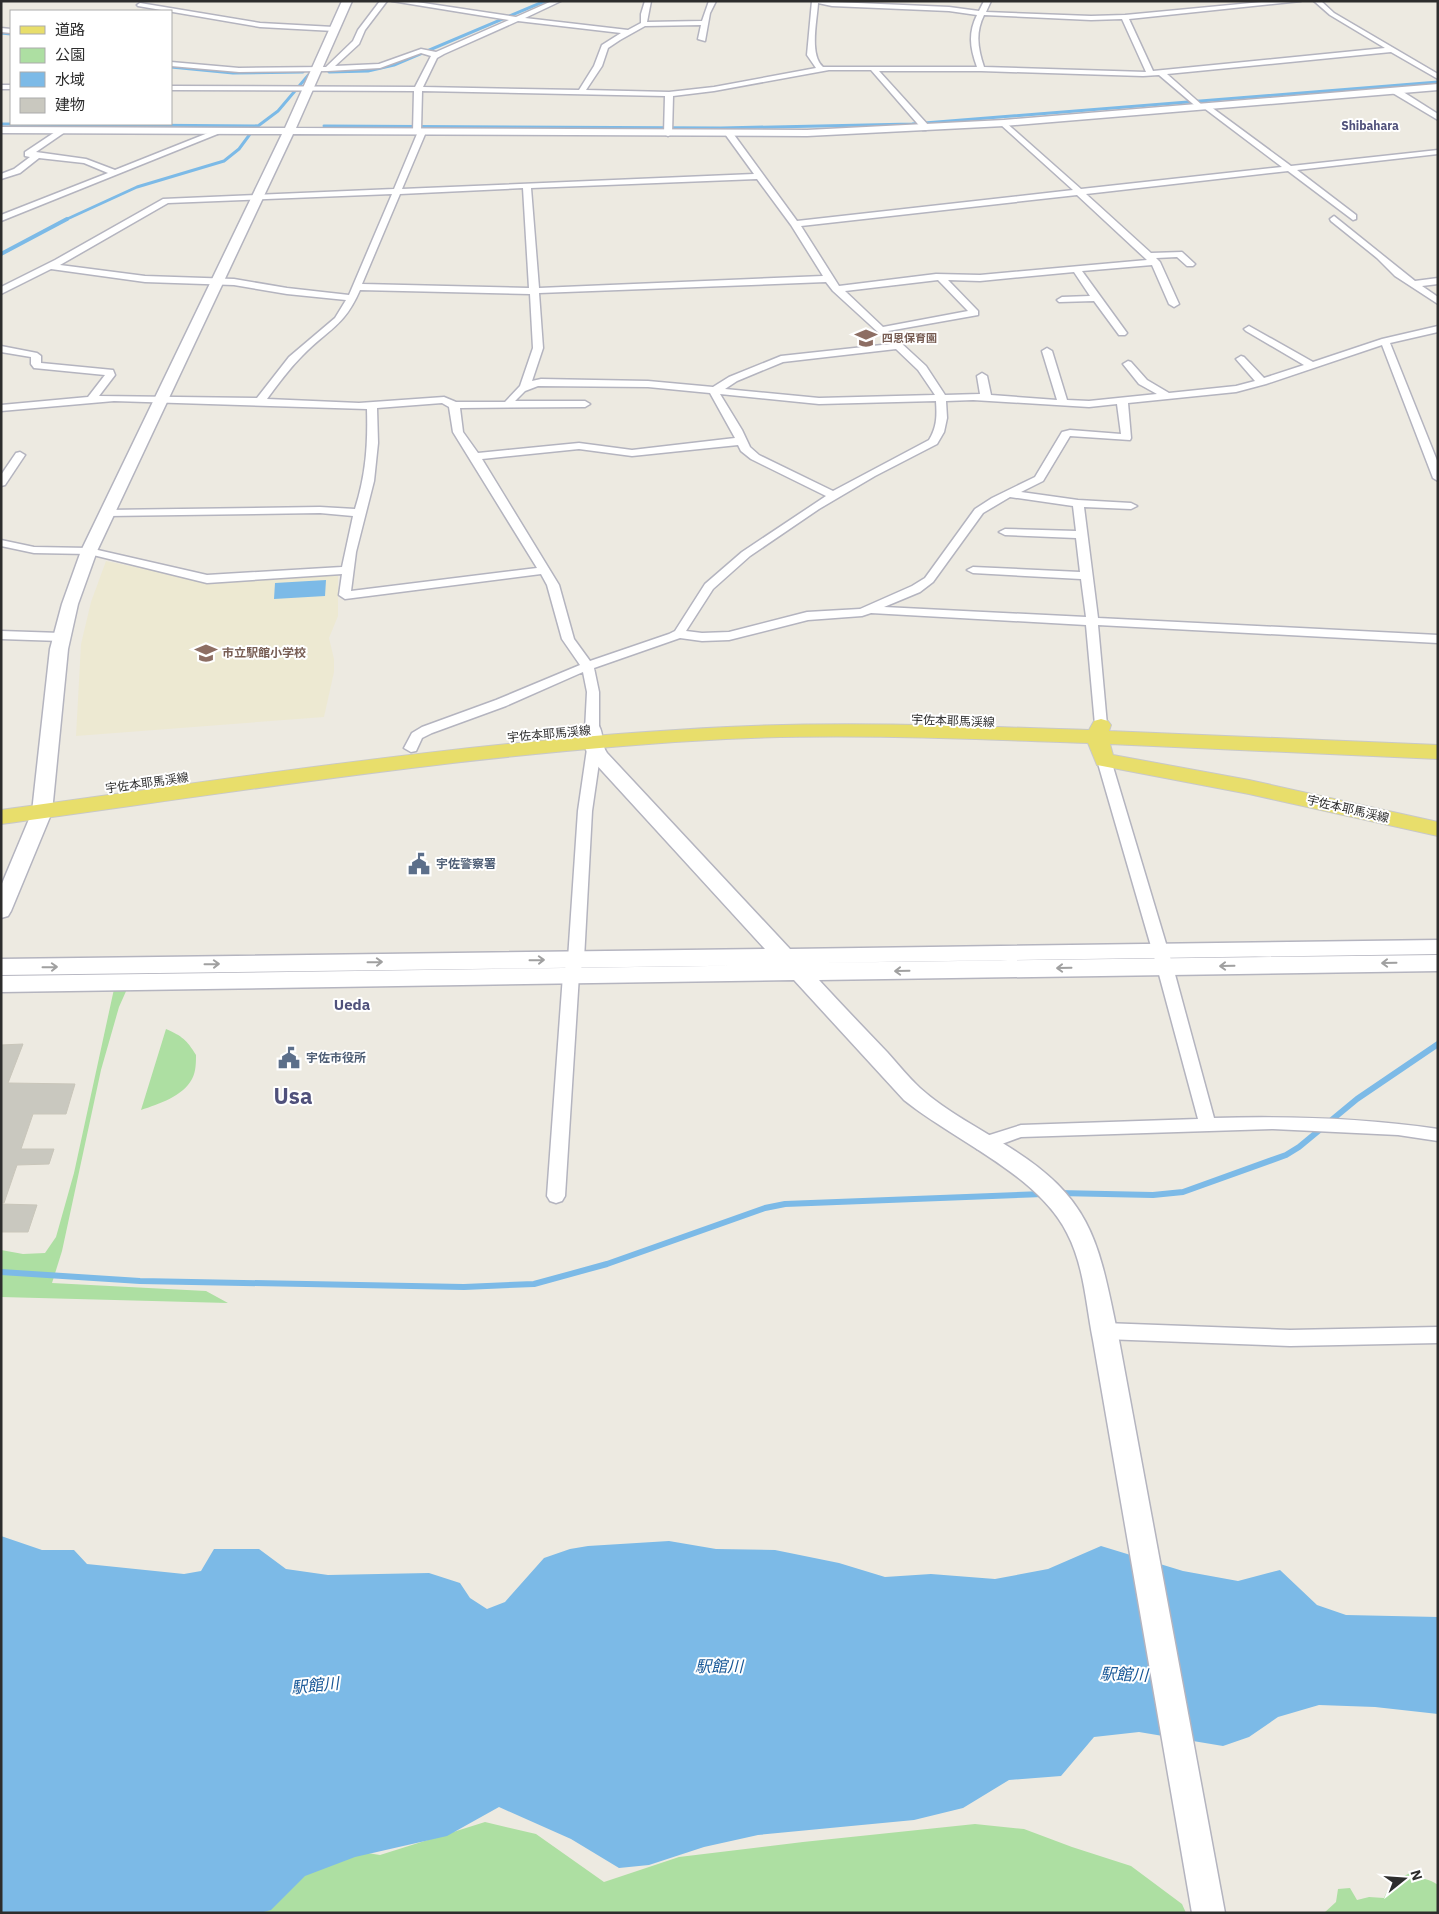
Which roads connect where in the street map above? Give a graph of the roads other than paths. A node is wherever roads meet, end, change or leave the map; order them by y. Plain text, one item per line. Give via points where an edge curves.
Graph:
1 (347, 1) edge
2 (384, 1) edge
3 (395, 1) edge
4 (538, 1) edge
5 (558, 1) edge
6 (648, 1) edge
7 (714, 1) edge
8 (815, 1) edge
9 (988, 1) edge
10 (1298, 1) edge
11 (1317, 1) edge
12 (142, 3) edge
13 (981, 13) junction
14 (1125, 17) junction
15 (509, 18) junction
16 (705, 23) junction
17 (644, 24) junction
18 (337, 30) junction
19 (352, 31) dead end
20 (361, 31) junction
21 (467, 32) dead end
22 (629, 32) junction
23 (702, 39) dead end
24 (1390, 50) junction
25 (429, 52) junction
26 (172, 64) edge
27 (873, 68) junction
28 (322, 69) junction
29 (822, 69) junction
30 (981, 69) junction
31 (1162, 72) junction
32 (1150, 73) junction
33 (1438, 77) edge
34 (1438, 87) edge
35 (172, 88) edge
36 (418, 89) junction
37 (308, 90) junction
38 (1394, 90) junction
39 (581, 92) junction
40 (670, 94) junction
41 (1198, 103) junction
42 (1438, 118) edge
43 (1004, 122) junction
44 (924, 124) junction
45 (1, 130) edge
46 (64, 130) junction
47 (220, 131) junction
48 (290, 131) junction
49 (420, 132) junction
50 (668, 134) junction
51 (729, 134) junction
52 (1438, 152) edge
53 (37, 156) junction
54 (1288, 169) junction
55 (115, 174) junction
56 (760, 176) junction
57 (1, 177) edge
58 (528, 186) junction
59 (396, 191) junction
60 (1080, 192) junction
61 (258, 197) junction
62 (1352, 217) dead end
63 (1, 218) edge
64 (1334, 219) dead end
65 (795, 224) junction
66 (1152, 259) junction
67 (1190, 264) dead end
68 (50, 266) junction
69 (1076, 269) junction
70 (940, 277) junction
71 (828, 279) junction
72 (1438, 281) edge
73 (217, 282) junction
74 (1414, 284) junction
75 (358, 287) junction
76 (836, 288) junction
77 (1, 291) edge
78 (535, 291) junction
79 (353, 298) junction
80 (1097, 298) junction
81 (1062, 300) dead end
82 (1438, 301) edge
83 (1174, 304) dead end
84 (1249, 329) dead end
85 (1438, 329) edge
86 (880, 330) junction
87 (1122, 333) dead end
88 (1421, 333) junction
89 (1438, 337) edge
90 (1385, 341) junction
91 (900, 346) junction
92 (1, 349) edge
93 (1047, 351) dead end
94 (1241, 359) dead end
95 (1128, 364) dead end
96 (1312, 365) junction
97 (982, 376) dead end
98 (1262, 382) junction
99 (525, 387) junction
100 (716, 390) junction
101 (1166, 395) junction
102 (941, 397) junction
103 (986, 397) junction
104 (92, 399) junction
105 (161, 400) junction
106 (1119, 400) junction
107 (260, 401) junction
108 (454, 404) junction
109 (508, 404) junction
110 (585, 404) dead end
111 (1063, 404) junction
112 (372, 406) junction
113 (1, 408) edge
114 (741, 441) junction
115 (20, 455) dead end
116 (475, 457) junction
117 (1438, 478) edge
118 (1, 483) edge
119 (1010, 494) junction
120 (834, 496) junction
121 (1078, 504) junction
122 (1131, 506) dead end
123 (106, 513) junction
124 (359, 513) junction
125 (1005, 532) dead end
126 (1082, 535) junction
127 (1, 543) edge
128 (89, 550) junction
129 (348, 570) junction
130 (545, 570) junction
131 (973, 570) dead end
132 (1087, 576) junction
133 (870, 610) junction
134 (1092, 620) junction
135 (677, 634) junction
136 (1, 635) edge
137 (61, 637) junction
138 (1438, 639) edge
139 (587, 666) junction
140 (1099, 731) junction
141 (593, 740) junction
142 (1438, 740) edge
143 (411, 748) junction
144 (1438, 752) edge
145 (1104, 760) junction
146 (1, 803) edge
147 (43, 804) junction
148 (1, 817) edge
149 (1438, 829) edge
150 (1, 911) edge
151 (1438, 947) edge
152 (784, 956) junction
153 (1163, 959) junction
154 (1438, 963) edge
155 (574, 967) junction
156 (1, 968) edge
157 (799, 972) junction
158 (1, 984) edge
159 (1208, 1126) junction
160 (1438, 1135) edge
161 (983, 1144) junction
162 (556, 1196) dead end
163 (1105, 1335) junction
164 (1438, 1335) edge
165 (1209, 1913) edge

1 - 18 street
2 - 20 street
3 - 15 street
4 - 15 street
5 - 15 street
6 - 17 street
7 - 16 street
8 - 13 street
8 - 29 street via 811,55 814,64
9 - 13 street
10 - 14 street
11 - 24 street
12 - 18 street via 260,25
13 - 14 street via 1070,18
13 - 30 street via 973,34
14 - 32 street
15 - 21 street
15 - 22 street
15 - 25 street
16 - 17 street
16 - 23 street
17 - 22 street
18 - 28 street
19 - 20 street
20 - 28 street via 354,44
22 - 39 street via 606,47
24 - 31 street
24 - 33 street
25 - 28 street via 380,66
25 - 36 street
26 - 28 street via 239,70
27 - 29 street
27 - 30 street
27 - 44 street
28 - 37 street
29 - 40 street
30 - 32 street
31 - 32 street
31 - 41 street
34 - 38 street
35 - 37 street
36 - 37 street
36 - 39 street
36 - 49 street
37 - 48 street
38 - 41 street
38 - 42 street
39 - 40 street
40 - 50 street
41 - 43 street
41 - 54 street
43 - 44 street
43 - 60 street
44 - 51 street
45 - 46 street
46 - 47 street
46 - 53 street via 28,154
47 - 48 street
47 - 55 street
48 - 49 street
48 - 61 street
49 - 50 street
49 - 59 street
50 - 51 street
51 - 56 street
52 - 54 street
53 - 55 street via 86,161
53 - 57 street via 17,171
54 - 60 street
54 - 62 street
55 - 63 street
56 - 58 street
56 - 65 street
58 - 59 street
58 - 78 street
59 - 61 street
59 - 75 street
60 - 65 street
60 - 66 street
61 - 68 street via 166,200
61 - 73 street
64 - 74 street
65 - 71 street
66 - 67 street via 1179,254
66 - 69 street
66 - 83 street
68 - 73 street via 146,280
68 - 77 street
69 - 70 street via 980,278
69 - 80 street
70 - 76 street
70 - 86 street via 975,313
71 - 76 street
71 - 78 street
72 - 74 street
73 - 79 street
73 - 105 street
74 - 82 street
75 - 78 street
75 - 79 street
76 - 86 street
78 - 99 street via 538,348
79 - 107 street via 340,320 301,350
80 - 81 street
80 - 87 street
84 - 96 street
85 - 88 street
86 - 91 street
88 - 89 street
88 - 90 street
90 - 96 street
90 - 117 street
91 - 100 street via 781,360 733,379
91 - 102 street via 922,368
92 - 104 street via 34,355 38,366 109,372
93 - 111 street
94 - 98 street
95 - 101 street via 1143,382
96 - 98 street
97 - 103 street
98 - 101 street via 1220,392
99 - 100 street via 541,382 610,383
99 - 109 street
100 - 102 street via 819,401
100 - 114 street via 715,396 738,430
101 - 106 street
102 - 103 street
102 - 120 street via 942,418 933,442
103 - 111 street
104 - 105 street
104 - 113 street
105 - 107 street
105 - 123 street
106 - 111 street
106 - 119 street via 1124,405 1126,438 1066,433 1039,479
107 - 112 street
108 - 109 street
108 - 112 street via 437,399
108 - 116 street via 458,432
109 - 110 street
112 - 124 street via 369,481
114 - 116 street via 632,453 579,446
114 - 120 street via 750,454
115 - 118 street
116 - 130 street
119 - 121 street
119 - 133 street via 979,512 921,587
120 - 135 street via 746,554 710,587
121 - 122 street
121 - 126 street
123 - 124 street via 320,510
123 - 128 street
124 - 129 street
125 - 126 street
126 - 132 street
127 - 128 street via 34,550
128 - 129 street via 206,579
128 - 137 street
129 - 130 street via 345,595
130 - 139 street via 555,590 568,639
131 - 132 street
132 - 134 street
133 - 134 street
133 - 135 street via 807,616 729,636
134 - 138 street
134 - 140 street
135 - 139 street via 662,642
136 - 137 street
137 - 147 street
139 - 141 street via 593,692
139 - 143 street via 427,730 417,736
140 - 141 main road, 宇佐本耶馬渓線 via 832,731
140 - 142 main road, 宇佐本耶馬渓線
140 - 144 main road, 宇佐本耶馬渓線
140 - 145 main road
141 - 143 main road, 宇佐本耶馬渓線
141 - 147 main road, 宇佐本耶馬渓線
141 - 152 street
141 - 155 street
143 - 147 main road, 宇佐本耶馬渓線
145 - 149 main road, 宇佐本耶馬渓線 via 1248,787
145 - 153 street
146 - 147 main road, 宇佐本耶馬渓線
147 - 148 main road, 宇佐本耶馬渓線
147 - 150 street
151 - 153 street
152 - 153 street
152 - 155 street
152 - 157 street
154 -> 153 street
153 -> 157 street
153 - 159 street
156 -> 155 street
155 - 157 street
155 - 158 street
155 - 162 street
157 - 161 street via 912,1094
159 - 160 street via 1273,1123 1348,1125
159 - 161 street via 1021,1131
161 - 163 street via 1033,1175 1070,1216 1088,1258
163 - 164 street via 1290,1338
163 - 165 street

